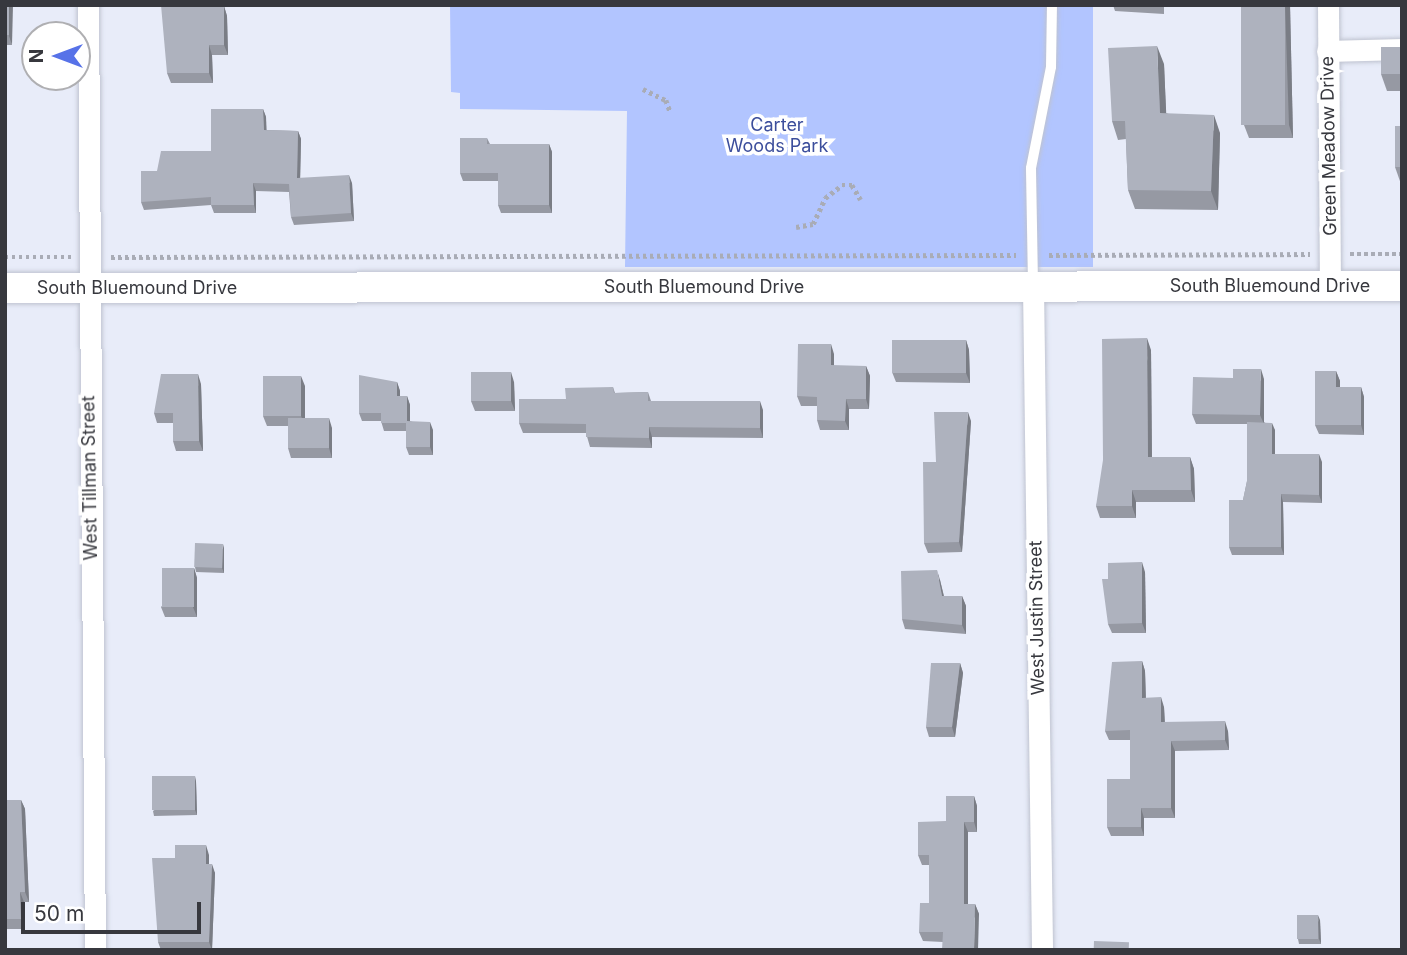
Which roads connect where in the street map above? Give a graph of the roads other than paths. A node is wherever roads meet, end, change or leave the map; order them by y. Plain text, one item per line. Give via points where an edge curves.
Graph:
1 (89, 5) edge
2 (1052, 5) edge
3 (1328, 5) edge
4 (1402, 49) edge
5 (1327, 51) junction
6 (1033, 286) junction
7 (1402, 286) edge
8 (1330, 287) junction
9 (5, 288) edge
10 (88, 288) junction
11 (95, 950) edge
12 (1042, 950) edge

1 - 10 street, West Tillman Street
2 - 6 lane via 1051,67 1031,168
3 - 5 street, Green Meadow Drive
4 - 5 street
5 - 8 street, Green Meadow Drive
6 - 8 main road, South Bluemound Drive
6 - 10 main road, South Bluemound Drive
6 - 12 street, West Justin Street
7 - 8 main road, South Bluemound Drive
9 - 10 main road, South Bluemound Drive
10 - 11 street, West Tillman Street

